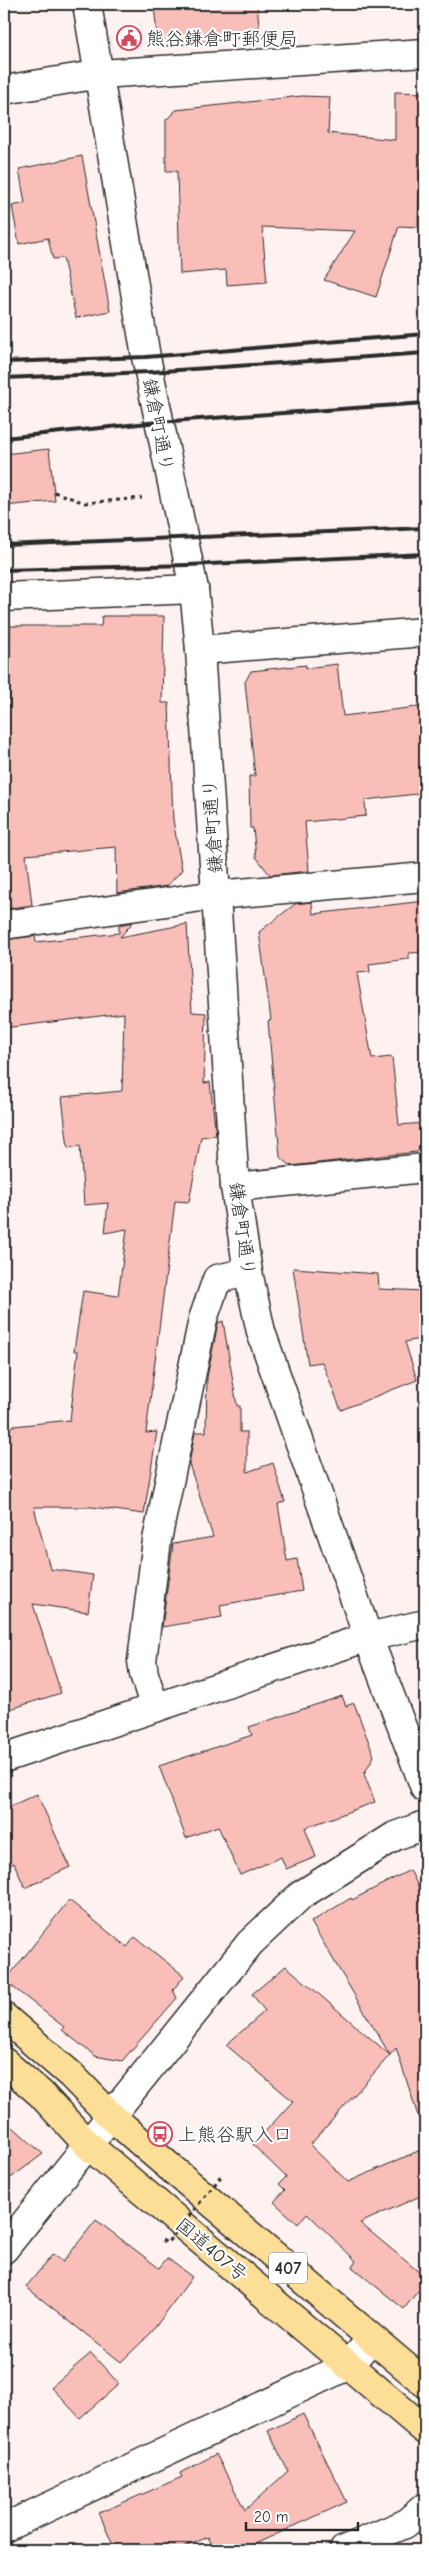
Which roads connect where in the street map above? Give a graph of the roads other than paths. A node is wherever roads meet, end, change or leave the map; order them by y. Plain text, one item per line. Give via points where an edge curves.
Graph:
1 (87, 4) edge
2 (425, 53) edge
3 (100, 74) junction
4 (4, 90) edge
5 (194, 588) junction
6 (4, 597) edge
7 (425, 632) edge
8 (200, 650) junction
9 (425, 877) edge
10 (216, 895) junction
11 (4, 925) edge
12 (425, 1168) edge
13 (236, 1187) junction
14 (248, 1272) junction
15 (425, 1624) edge
16 (368, 1637) junction
17 (155, 1708) junction
18 (4, 1758) edge
19 (425, 1788) edge
20 (425, 1825) edge
21 (4, 2017) edge
22 (4, 2062) edge
23 (111, 2116) junction
24 (88, 2144) junction
25 (4, 2249) edge
26 (371, 2339) junction
27 (349, 2365) junction
28 (425, 2383) edge
29 (425, 2430) edge
30 (423, 2517) edge
31 (4, 2528) edge
32 (344, 2550) edge

1 - 3 street, 鎌倉町通り
2 - 3 street
3 - 4 street
3 - 5 street, 鎌倉町通り via 146,357
5 - 6 street
5 - 8 street, 鎌倉町通り
7 - 8 street
8 - 10 street, 鎌倉町通り
9 - 10 street
10 - 11 street
10 - 13 street, 鎌倉町通り
12 - 13 street
13 - 14 street, 鎌倉町通り
14 - 16 street, 鎌倉町通り via 261,1332
14 - 17 street via 217,1279 203,1319 158,1540 147,1614 142,1661
15 - 16 street
16 - 17 street
16 - 19 street, 鎌倉町通り
17 - 18 street
20 - 23 street via 395,1836 301,1895 250,1943
21 - 23 highway, 国道407号 / 407 via 71,2075
22 - 24 highway, 国道407号 / 407 via 42,2094
23 - 24 street
23 - 26 highway, 国道407号 / 407
24 - 25 street
24 - 27 highway, 国道407号 / 407
26 - 27 street
26 - 28 highway, 国道407号 / 407
27 - 29 highway, 国道407号 / 407
27 - 31 street
30 - 32 street

